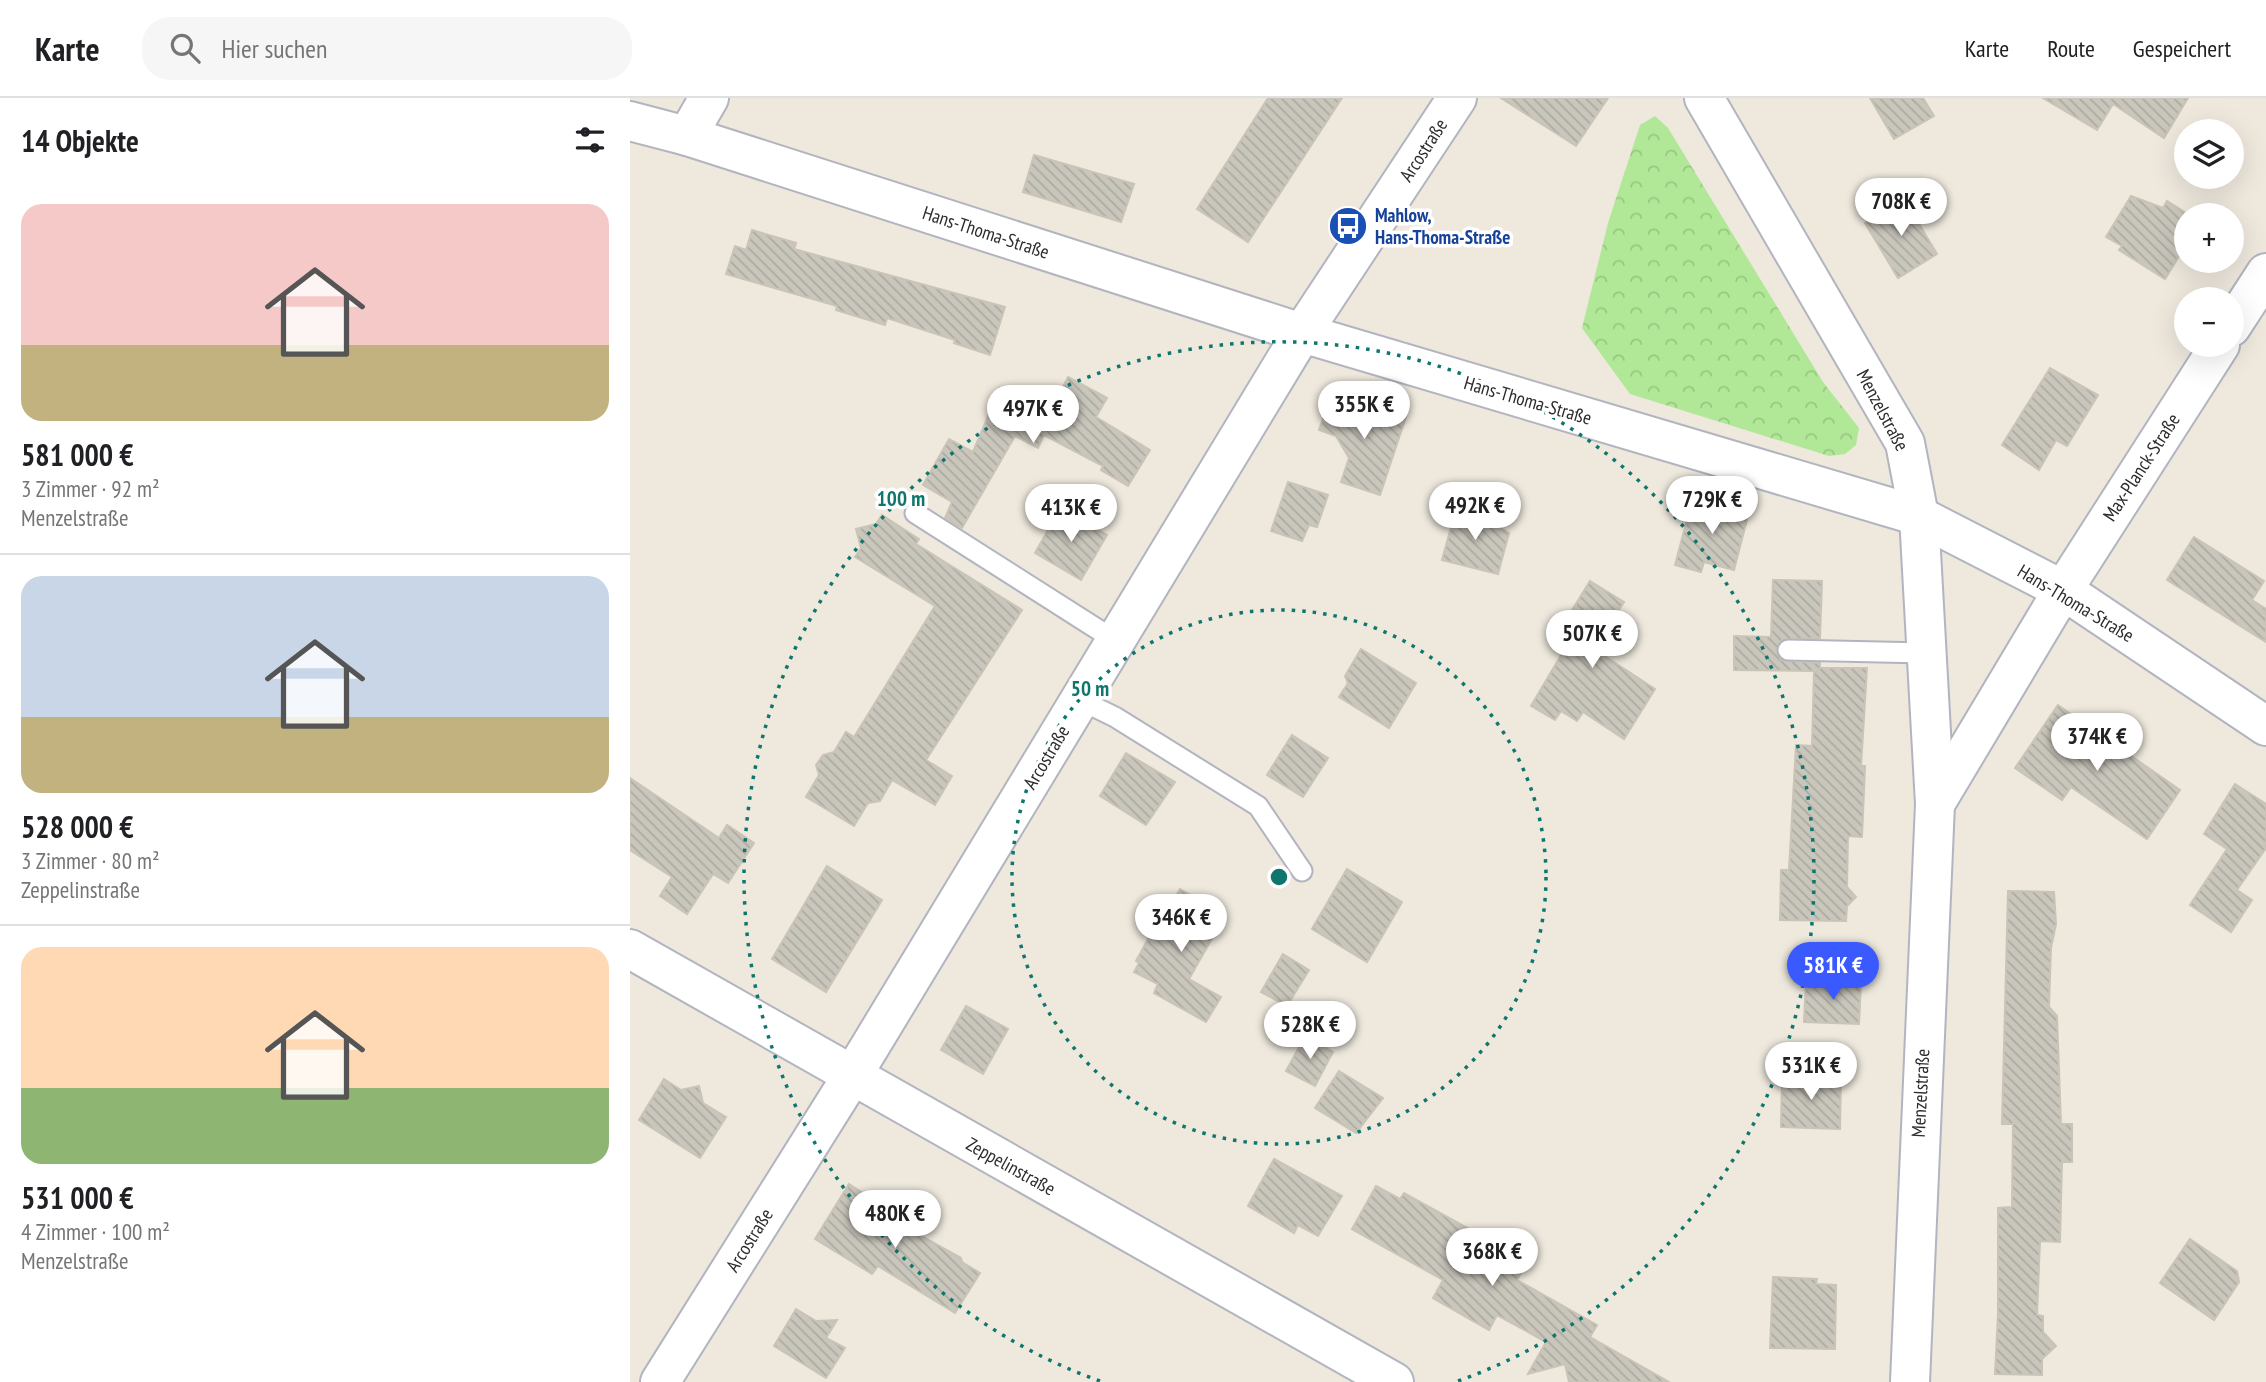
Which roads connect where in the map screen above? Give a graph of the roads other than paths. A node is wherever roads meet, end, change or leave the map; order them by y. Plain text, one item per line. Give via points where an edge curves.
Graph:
1 (709, 98) edge
2 (1457, 98) edge
3 (1704, 98) edge
4 (630, 121) edge
5 (687, 136) junction
6 (2266, 273) edge
7 (2244, 307) edge
8 (1302, 333) junction
9 (2212, 357) edge
10 (915, 513) dead end
11 (1919, 516) junction
12 (2063, 590) junction
13 (1116, 641) junction
14 (1788, 650) dead end
15 (1926, 653) junction
16 (1080, 700) junction
17 (2266, 726) edge
18 (1935, 804) junction
19 (1302, 871) dead end
20 (630, 949) edge
21 (852, 1076) junction
22 (660, 1382) edge
23 (1394, 1382) edge
24 (1910, 1382) edge

1 - 5 street
2 - 8 street, Arcostraße
3 - 11 street, Menzelstraße via 1905,443
4 - 5 street, Hans-Thoma-Straße
5 - 8 street, Hans-Thoma-Straße
6 - 7 street
8 - 11 street, Hans-Thoma-Straße
8 - 13 street, Arcostraße
9 - 12 street, Max-Planck-Straße
10 - 13 lane
11 - 12 street, Hans-Thoma-Straße
11 - 15 street, Menzelstraße
12 - 17 street, Hans-Thoma-Straße
12 - 18 street, Menzelstraße
13 - 16 street, Arcostraße
14 - 15 lane
15 - 18 street, Menzelstraße
16 - 19 lane via 1258,806
16 - 21 street, Arcostraße
18 - 24 street, Menzelstraße
20 - 21 street, Zeppelinstraße
21 - 22 street, Arcostraße
21 - 23 street, Zeppelinstraße

